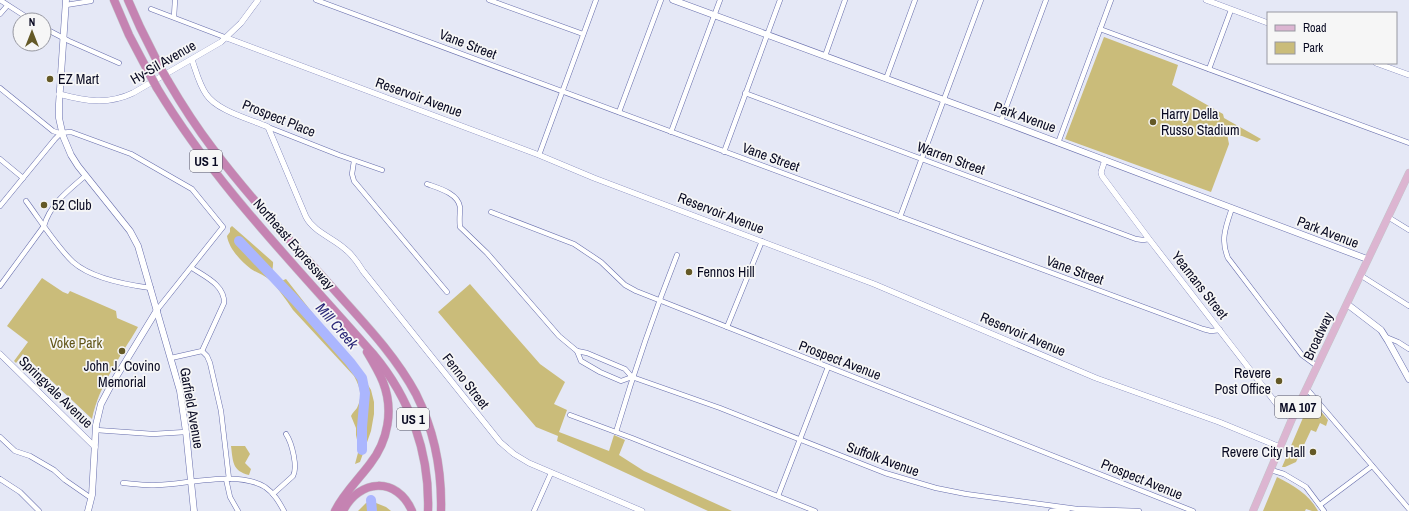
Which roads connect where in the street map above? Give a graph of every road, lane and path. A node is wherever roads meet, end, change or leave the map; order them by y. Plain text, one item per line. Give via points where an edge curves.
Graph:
1 (0, 0) edge
2 (114, 0) edge
3 (128, 0) edge
4 (175, 0) edge
5 (258, 0) edge
6 (316, 0) edge
7 (489, 0) edge
8 (596, 0) edge
9 (661, 0) edge
10 (673, 0) edge
11 (720, 0) edge
12 (780, 0) edge
13 (845, 0) edge
14 (915, 0) edge
15 (981, 0) edge
16 (1046, 0) edge
17 (1111, 0) edge
18 (1206, 0) edge
19 (92, 1) dead end
20 (66, 3) edge
21 (7, 6) junction
22 (151, 9) dead end
23 (1231, 10) junction
24 (17, 12) edge
25 (0, 14) edge
26 (715, 16) junction
27 (174, 17) junction
28 (1267, 23) edge
29 (1100, 29) junction
30 (52, 32) edge
31 (583, 34) junction
32 (767, 35) junction
33 (63, 38) junction
34 (226, 38) junction
35 (824, 56) junction
36 (192, 60) junction
37 (119, 63) dead end
38 (1379, 64) edge
39 (1209, 69) junction
40 (1409, 75) edge
41 (886, 78) junction
42 (0, 88) edge
43 (561, 92) junction
44 (745, 93) junction
45 (59, 94) junction
46 (944, 100) junction
47 (620, 112) junction
48 (1001, 121) junction
49 (268, 127) junction
50 (62, 132) junction
51 (671, 132) junction
52 (1058, 143) junction
53 (1409, 143) edge
54 (724, 152) junction
55 (539, 155) junction
56 (0, 159) edge
57 (922, 159) junction
58 (354, 160) junction
59 (1105, 160) junction
60 (382, 170) dead end
61 (1409, 173) edge
62 (85, 176) junction
63 (24, 178) junction
64 (427, 184) dead end
65 (26, 201) dead end
66 (0, 206) edge
67 (1232, 208) junction
68 (491, 212) dead end
69 (900, 216) junction
70 (1388, 218) junction
71 (44, 226) junction
72 (1409, 230) edge
73 (1149, 239) junction
74 (762, 241) junction
75 (677, 255) dead end
76 (1368, 259) junction
77 (192, 268) junction
78 (1360, 275) junction
79 (0, 286) edge
80 (151, 288) junction
81 (447, 292) dead end
82 (659, 300) junction
83 (1347, 304) junction
84 (1409, 306) edge
85 (157, 310) junction
86 (727, 327) junction
87 (1220, 330) junction
88 (1386, 337) junction
89 (362, 341) junction
90 (1409, 349) edge
91 (202, 351) junction
92 (577, 352) junction
93 (0, 354) edge
94 (171, 358) junction
95 (1317, 366) junction
96 (828, 367) junction
97 (632, 377) junction
98 (1409, 379) edge
99 (1306, 389) junction
100 (570, 416) dead end
101 (1292, 419) junction
102 (96, 430) junction
103 (186, 432) junction
104 (616, 432) junction
105 (286, 434) dead end
106 (0, 437) edge
107 (801, 440) junction
108 (95, 447) junction
109 (1280, 447) junction
110 (1372, 466) junction
111 (1271, 470) junction
112 (551, 473) junction
113 (0, 479) edge
114 (227, 479) junction
115 (191, 482) junction
116 (123, 483) dead end
117 (273, 494) junction
118 (778, 496) junction
119 (91, 498) junction
120 (1320, 505) junction
121 (1077, 509) junction
122 (1409, 509) edge
123 (39, 511) edge
124 (88, 511) edge
125 (194, 511) edge
126 (238, 511) edge
127 (284, 511) edge
128 (335, 511) edge
129 (343, 511) edge
130 (412, 511) edge
131 (428, 511) edge
132 (441, 511) edge
133 (534, 511) edge
134 (642, 511) edge
135 (815, 511) edge
136 (1051, 511) edge
137 (1139, 511) edge
138 (1193, 511) edge
139 (1253, 511) edge
140 (1324, 511) edge

1 - 21 street
2 - 89 highway, Northeast Expressway / US 1, bridge via 150,75 184,131 217,175
3 - 132 highway, Northeast Expressway / US 1, bridge via 161,69 201,133 225,165 381,344 406,377 425,414 434,444 440,475
4 - 27 street
5 - 34 street, Hy-Sil Avenue
6 - 43 street, Vane Street
7 - 31 street
8 - 31 street
9 - 47 street
10 - 26 main road, Park Avenue
11 - 26 street
12 - 32 street
13 - 35 street
14 - 41 street
15 - 46 street
16 - 48 street
17 - 29 street
18 - 23 street
19 - 20 street
20 - 33 main road, Garfield Avenue
21 - 24 street
21 - 25 street
22 - 27 street, Reservoir Avenue
23 - 28 street
23 - 39 street
26 - 32 main road, Park Avenue
26 - 51 street
27 - 34 street, Reservoir Avenue
29 - 39 street
29 - 52 street
30 - 33 street
31 - 43 street
32 - 35 main road, Park Avenue
32 - 44 street
33 - 37 street
33 - 45 main road, Garfield Avenue
34 - 36 street, Hy-Sil Avenue
34 - 55 street, Reservoir Avenue
35 - 41 main road, Park Avenue
36 - 45 street, Hy-Sil Avenue via 135,92 117,99 92,101
36 - 49 street, Prospect Place via 203,89 212,101
38 - 40 street
39 - 53 street
41 - 46 main road, Park Avenue
42 - 50 street via 53,131
43 - 47 street, Vane Street
43 - 55 street
44 - 54 street
44 - 57 street, Warren Street
45 - 50 main road, Garfield Avenue
46 - 48 main road, Park Avenue
46 - 57 street
47 - 51 street, Vane Street
48 - 52 main road, Park Avenue
49 - 58 street, Prospect Place
49 - 112 street, Fenno Street via 307,220 353,257 500,442 517,457
50 - 62 main road, Garfield Avenue via 71,155
50 - 63 street
50 - 77 street via 71,132 127,152 190,188 223,227
51 - 54 street, Vane Street
52 - 59 main road, Park Avenue
54 - 69 street, Vane Street
55 - 74 street, Reservoir Avenue
56 - 63 street
57 - 69 street
57 - 73 street, Warren Street via 1136,239
58 - 60 street, Prospect Place
58 - 81 street via 354,181
59 - 67 main road, Park Avenue
59 - 73 street, Yeamans Street via 1101,170 1102,176
61 - 70 main road, Broadway / MA 107
62 - 71 street via 61,198
62 - 80 main road, Garfield Avenue via 134,237
63 - 66 street
64 - 92 street, Suffolk Avenue via 458,200 460,227 487,253 558,336
65 - 71 street
67 - 76 main road, Park Avenue
67 - 95 street via 1223,236 1228,258 1303,355
68 - 82 street, Prospect Avenue via 574,244 601,262 625,285
69 - 87 street, Vane Street via 1204,329
70 - 72 street
70 - 76 main road, Broadway / MA 107
71 - 79 street
71 - 80 street via 67,255 86,271
73 - 87 street, Yeamans Street
74 - 86 street
74 - 109 street, Reservoir Avenue via 874,284 1096,378
75 - 82 street
76 - 78 main road, Broadway / MA 107
77 - 85 street
77 - 91 street via 220,288 224,296 224,302
78 - 83 main road, Broadway / MA 107
78 - 84 street
80 - 85 main road, Garfield Avenue
82 - 86 street, Prospect Avenue
82 - 97 street
83 - 88 main road via 1374,324
83 - 95 main road, Broadway / MA 107
85 - 94 main road, Garfield Avenue
85 - 102 main road via 106,394 99,411
86 - 96 street, Prospect Avenue
87 - 101 street, Yeamans Street via 1283,412
88 - 90 street
88 - 98 main road
89 - 128 highway via 385,389 388,425 377,454
89 - 131 highway, Northeast Expressway / US 1 via 392,378 412,418 425,462
91 - 94 street
91 - 114 street via 210,363 220,407
92 - 97 street, Suffolk Avenue via 587,353 625,369
92 - 97 street, Suffolk Avenue via 581,361 600,372 621,381
93 - 108 street, Springvale Avenue
94 - 103 main road, Garfield Avenue via 180,391
95 - 99 main road, Broadway / MA 107
96 - 107 street
96 - 138 street, Prospect Avenue
97 - 104 street
97 - 107 street, Suffolk Avenue
99 - 101 main road, Broadway / MA 107
99 - 110 street
100 - 104 street
101 - 109 main road, Broadway / MA 107
102 - 103 street via 153,434
102 - 108 main road
103 - 115 main road, Garfield Avenue
104 - 118 street
105 - 117 street via 292,449 295,472
106 - 119 street via 15,451 30,456 54,470
107 - 118 street
107 - 121 street, Suffolk Avenue via 884,473 936,488
108 - 119 main road
109 - 111 main road, Broadway / MA 107
110 - 120 street
110 - 122 street
111 - 120 street via 1306,486
111 - 139 main road, Broadway / MA 107
112 - 133 street
112 - 134 street, Fenno Street
113 - 123 street via 20,492
114 - 115 street
114 - 117 street via 250,481 265,487
114 - 126 street via 230,497
115 - 116 street via 155,485
115 - 125 main road, Garfield Avenue
117 - 127 street
118 - 135 street
119 - 124 main road
120 - 140 street
121 - 136 street
121 - 137 street, Suffolk Avenue
129 - 130 highway via 355,494 366,488 379,486 391,488 401,495

